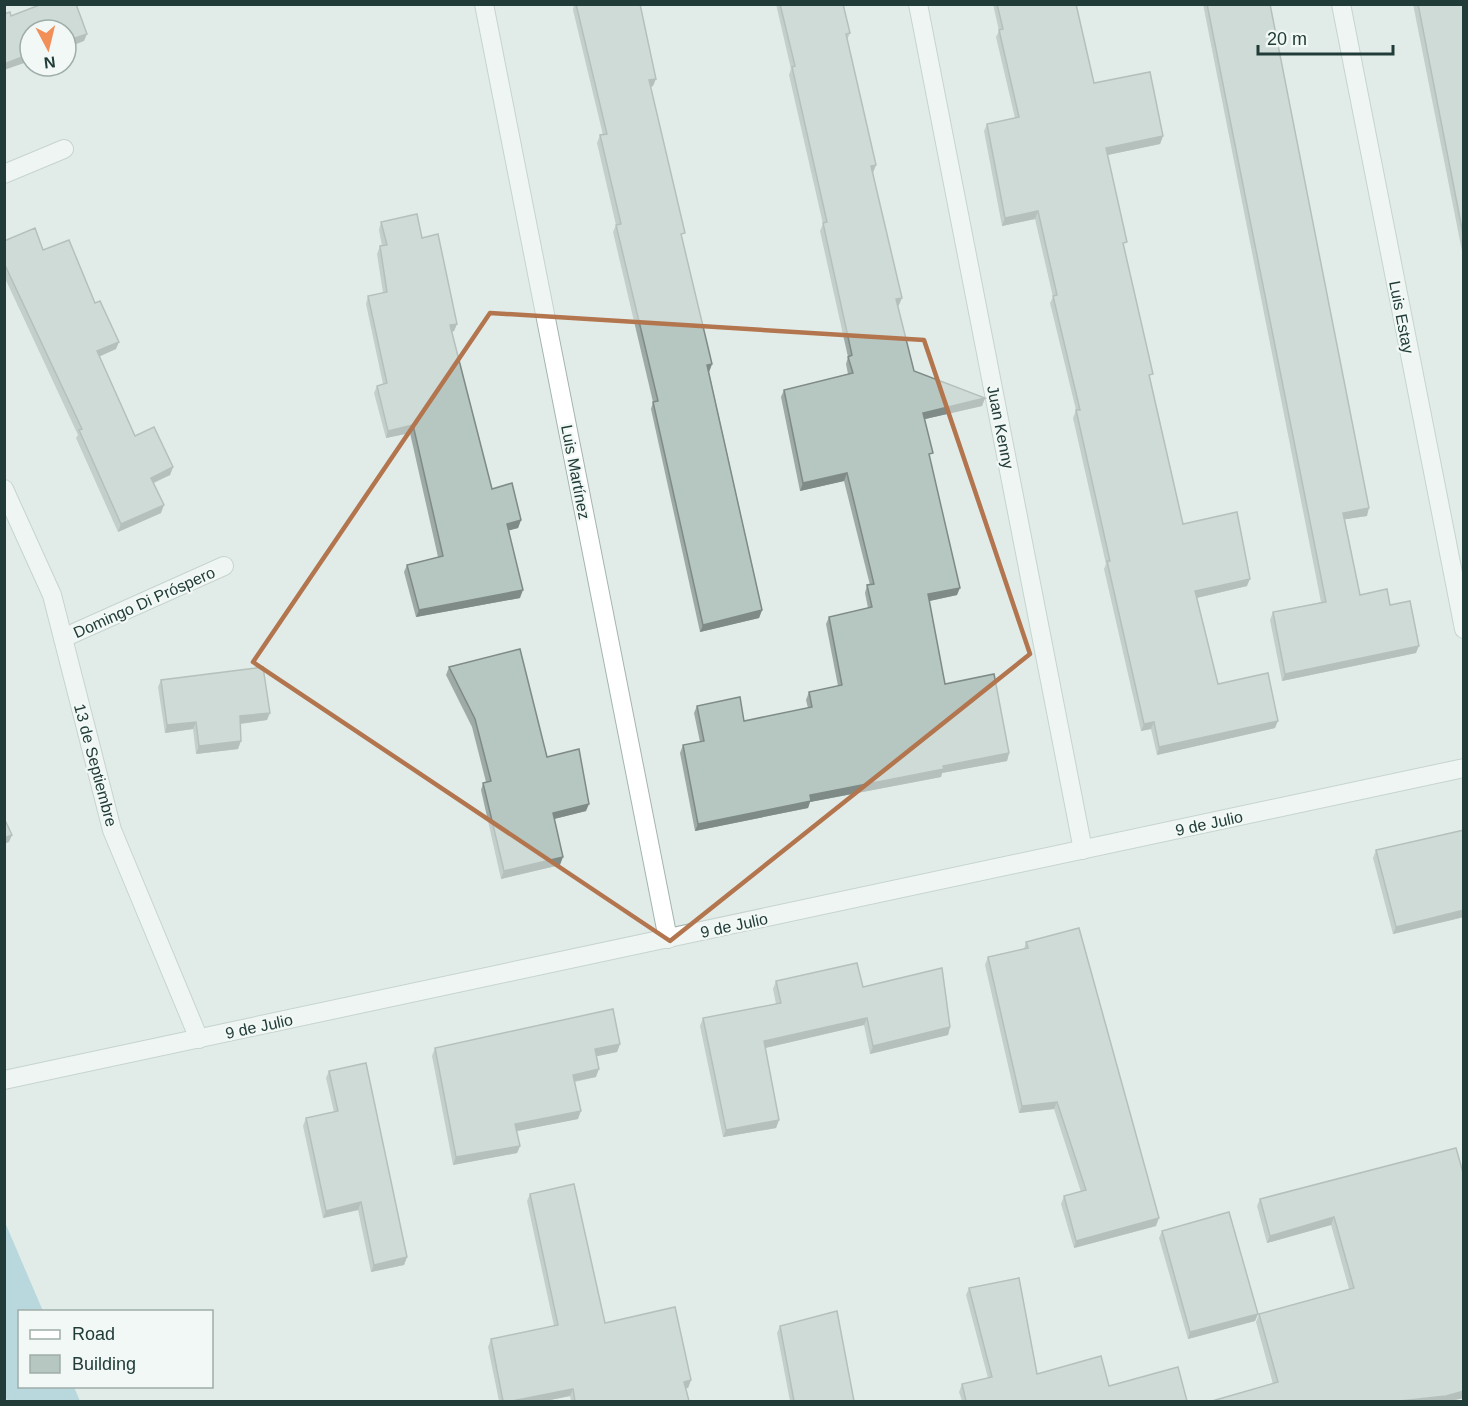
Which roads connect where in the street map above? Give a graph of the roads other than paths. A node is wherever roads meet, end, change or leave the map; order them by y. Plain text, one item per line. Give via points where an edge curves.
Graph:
1 (484, 4) edge
2 (918, 4) edge
3 (1341, 4) edge
4 (64, 149) dead end
5 (4, 174) edge
6 (4, 489) edge
7 (224, 566) dead end
8 (1464, 629) edge
9 (63, 638) junction
10 (1464, 768) edge
11 (1083, 850) junction
12 (668, 939) junction
13 (199, 1039) junction
14 (4, 1080) edge

1 - 12 street, Luis Martínez
2 - 11 street, Juan Kenny
3 - 8 street, Luis Estay
4 - 5 street
6 - 9 street, 13 de Septiembre via 52,595
7 - 9 street, Domingo Di Próspero
9 - 13 street, 13 de Septiembre via 112,830
10 - 11 street, 9 de Julio
11 - 12 street, 9 de Julio
12 - 13 street, 9 de Julio
13 - 14 street, 9 de Julio

